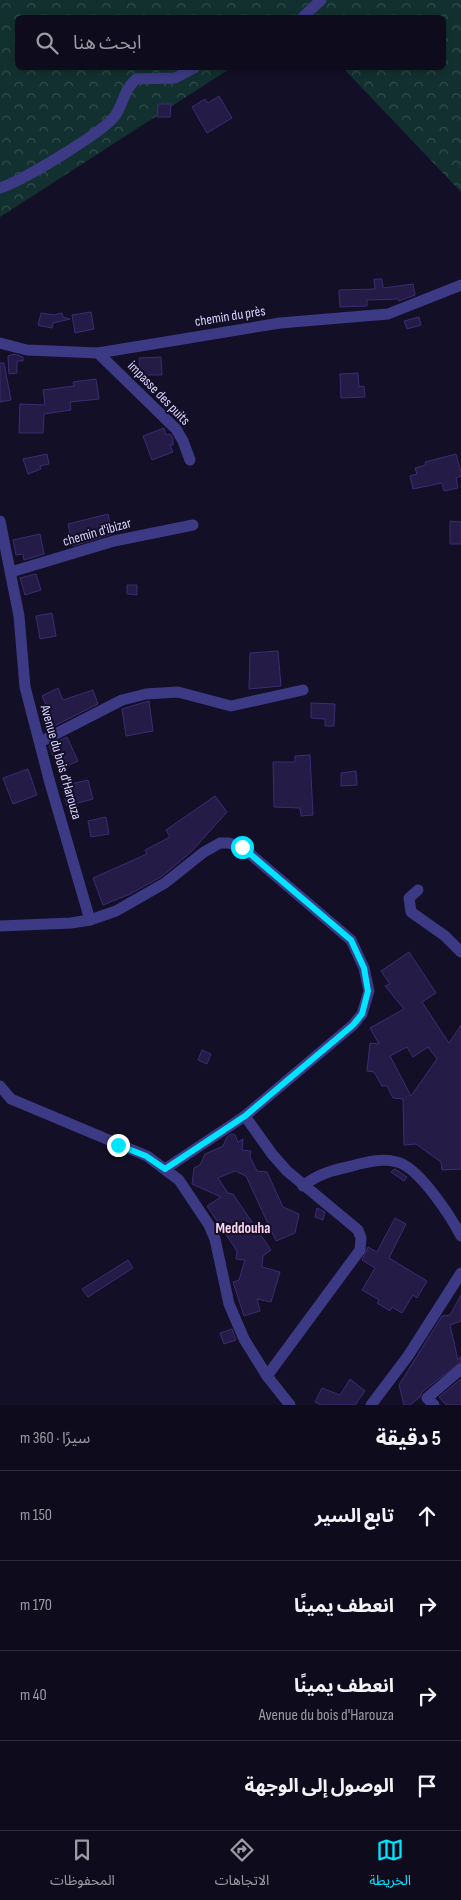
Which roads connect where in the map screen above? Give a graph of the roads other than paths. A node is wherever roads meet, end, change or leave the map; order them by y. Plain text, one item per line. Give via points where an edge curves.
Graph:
1 (321, 0) edge
2 (305, 15) edge
3 (190, 70) edge
4 (0, 188) edge
5 (461, 285) edge
6 (0, 343) edge
7 (98, 353) junction
8 (190, 460) dead end
9 (193, 525) dead end
10 (1, 529) edge
11 (11, 572) junction
12 (303, 690) dead end
13 (40, 742) junction
14 (418, 890) dead end
15 (90, 920) junction
16 (0, 926) edge
17 (461, 952) edge
18 (0, 1086) edge
19 (6, 1097) edge
20 (245, 1116) junction
21 (165, 1169) junction
22 (303, 1186) junction
23 (461, 1236) edge
24 (461, 1273) edge
25 (461, 1369) edge
26 (267, 1376) junction
27 (427, 1403) edge
28 (290, 1405) edge
29 (371, 1405) edge

1 - 2 street
3 - 4 street via 175,78 136,79 126,88 114,116 91,136 32,173
5 - 7 street, chemin du près via 388,314 280,323
6 - 7 street, chemin du près via 27,350
7 - 8 street, impasse des puits via 176,429
9 - 11 street, chemin d'ibizar via 114,541
10 - 11 street, Avenue du bois d'Harouza
11 - 13 street, Avenue du bois d'Harouza via 19,616 24,687
12 - 13 street via 231,706 178,692 146,694 122,700
13 - 15 street, Avenue du bois d'Harouza
14 - 17 street via 409,898 411,912
15 - 16 street
15 - 20 street via 116,910 165,883 220,843 229,843 242,847 351,940 364,968 368,991 362,1014
18 - 19 street
19 - 21 street via 146,1156
20 - 21 street
20 - 22 street via 272,1154
21 - 26 street via 179,1180 209,1225 229,1304 244,1339
22 - 23 street via 323,1173 372,1161 398,1162 410,1168 444,1205
22 - 26 street via 358,1230 360,1250
24 - 29 street via 408,1356
25 - 27 street
26 - 28 street

